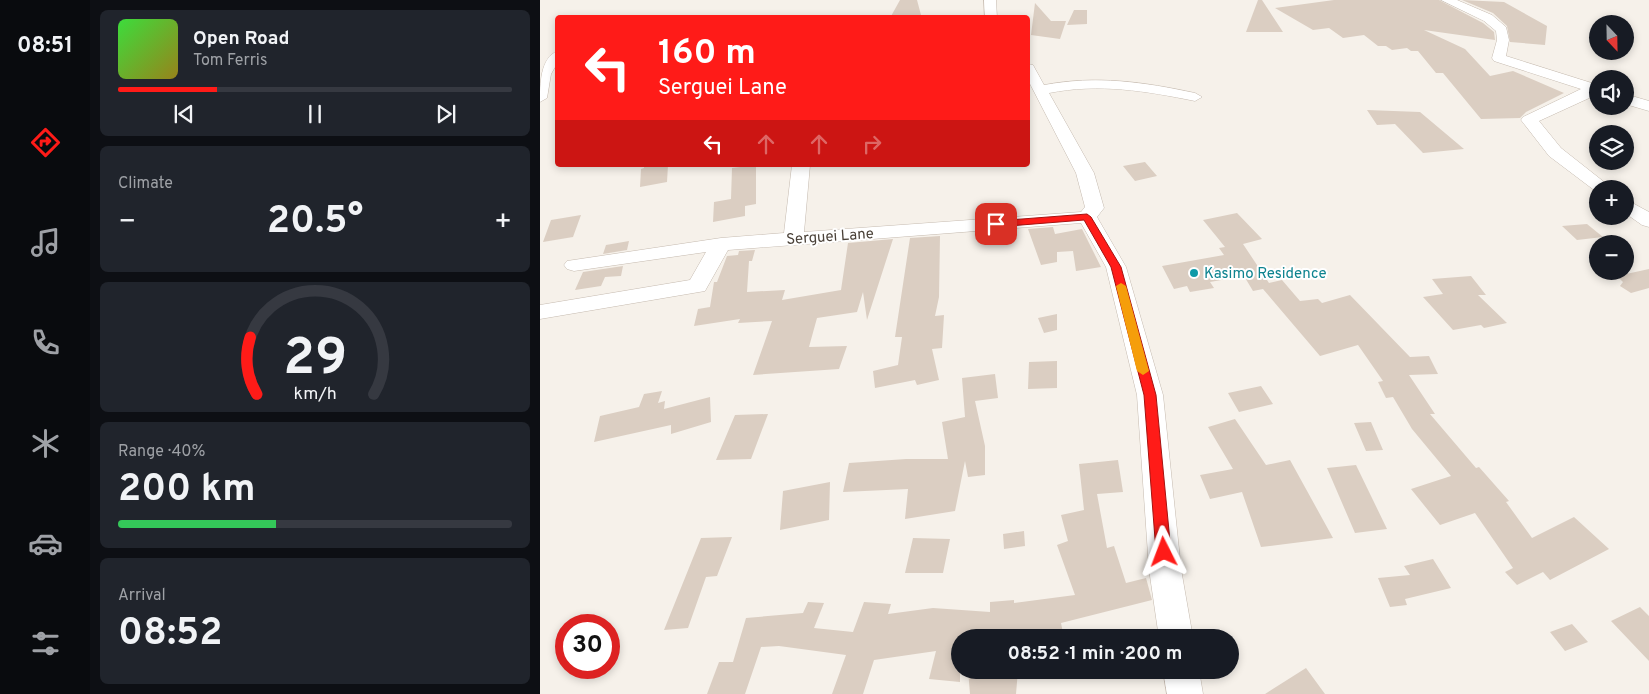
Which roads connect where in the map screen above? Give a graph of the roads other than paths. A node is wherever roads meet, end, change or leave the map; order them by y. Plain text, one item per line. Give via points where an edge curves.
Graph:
1 (990, 0) edge
2 (1447, 0) edge
3 (991, 15) edge
4 (551, 60) edge
5 (1030, 72) edge
6 (1589, 87) edge
7 (1040, 90) junction
8 (1589, 92) edge
9 (1195, 97) dead end
10 (540, 98) edge
11 (555, 102) edge
12 (1634, 102) edge
13 (540, 104) edge
14 (1649, 106) edge
15 (801, 167) edge
16 (1592, 180) edge
17 (1634, 211) edge
18 (1087, 217) junction
19 (1649, 221) edge
20 (792, 239) junction
21 (721, 244) junction
22 (574, 265) dead end
23 (540, 312) edge
24 (1175, 629) edge
25 (1182, 679) edge
26 (1185, 694) edge

1 - 3 street
2 - 6 street via 1488,18 1502,30 1499,58
4 - 10 street
5 - 7 street
7 - 9 street via 1075,84 1114,85 1152,88
7 - 18 street via 1085,173 1095,208
8 - 16 street via 1529,120 1555,152
11 - 13 street
12 - 14 street
15 - 20 street
17 - 19 street
18 - 20 street, Serguei Lane
18 - 24 street via 1116,267 1150,395 1165,569
20 - 21 street, Serguei Lane
21 - 22 street, Serguei Lane
21 - 23 street via 697,286
25 - 26 street

